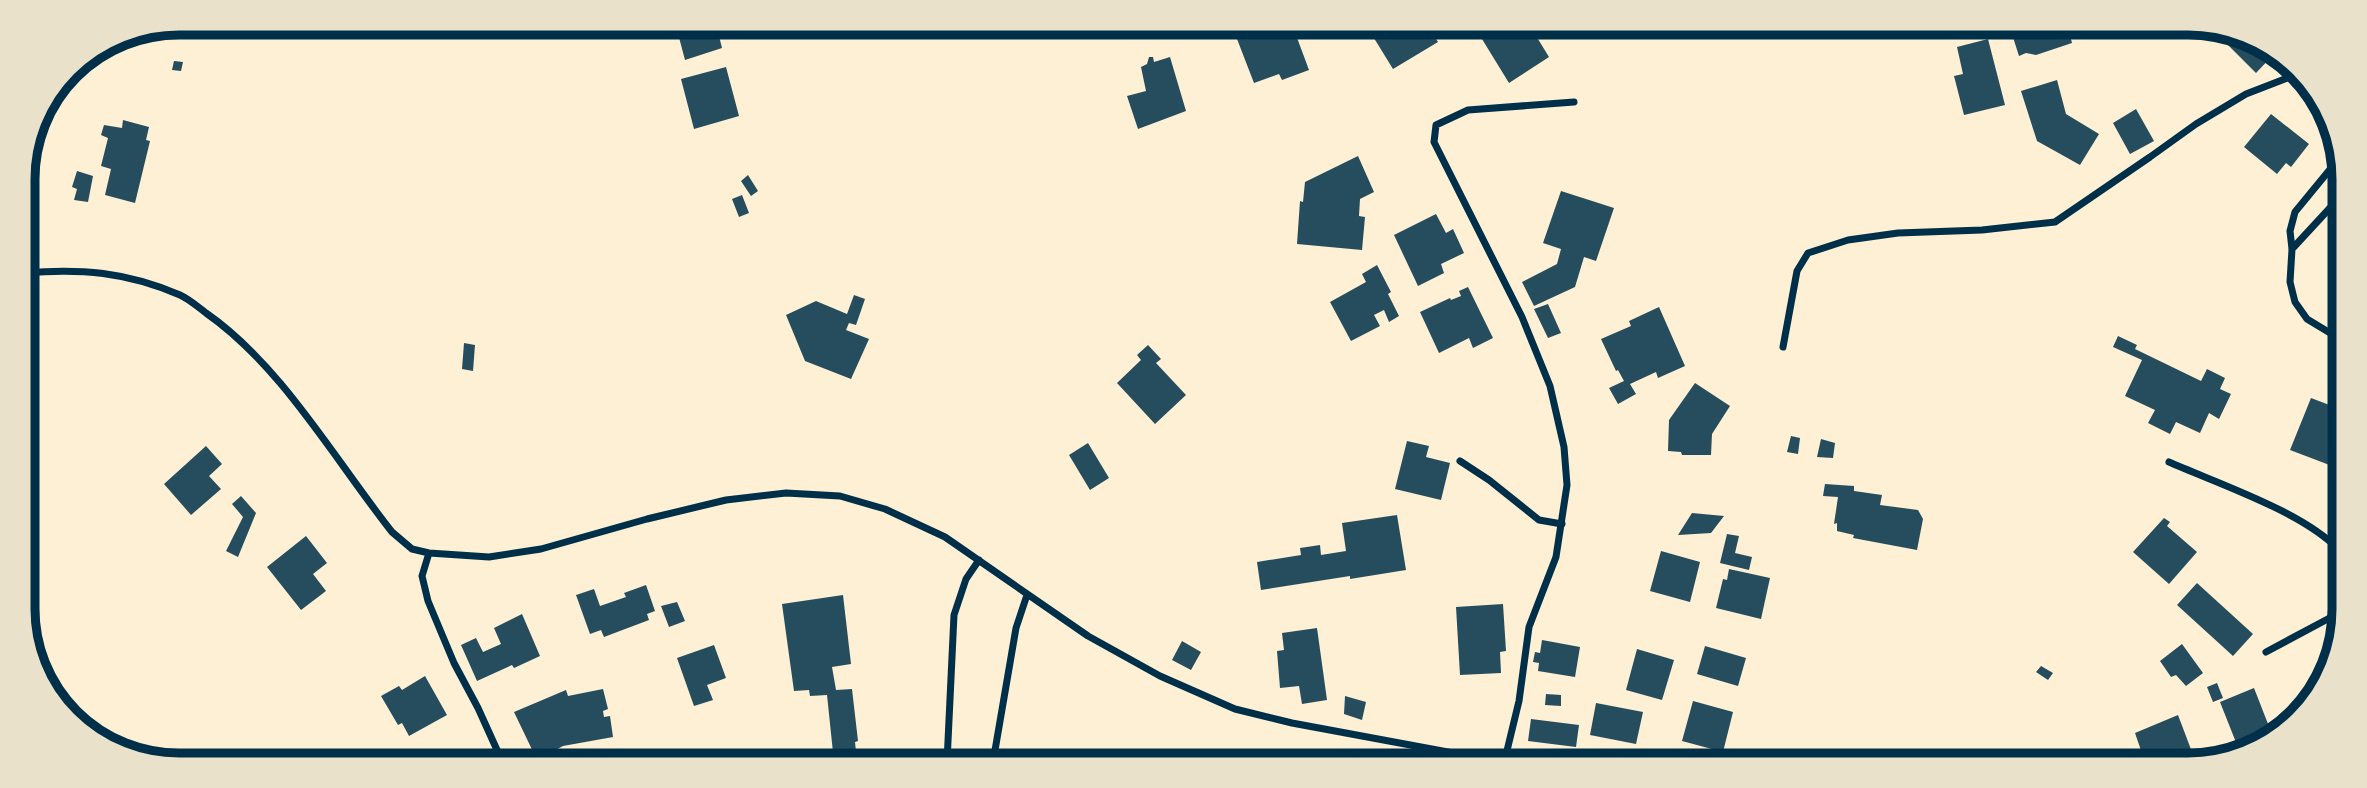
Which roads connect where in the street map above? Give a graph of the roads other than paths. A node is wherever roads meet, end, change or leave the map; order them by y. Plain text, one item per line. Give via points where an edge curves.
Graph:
1 (2289, 77) edge
2 (1574, 102) dead end
3 (2332, 167) edge
4 (2332, 206) edge
5 (2292, 249) junction
6 (35, 272) edge
7 (2332, 334) edge
8 (1783, 348) dead end
9 (1460, 461) dead end
10 (2169, 462) dead end
11 (1562, 524) junction
12 (2332, 542) edge
13 (429, 554) junction
14 (979, 560) junction
15 (1027, 595) junction
16 (2332, 617) edge
17 (2266, 652) dead end
18 (498, 753) edge
19 (947, 753) edge
20 (995, 753) edge
21 (1452, 753) edge
22 (1508, 753) edge

1 - 8 street via 2246,94 2196,124 2055,222 1898,233 1848,240 1808,253 1797,271
2 - 11 street via 1468,110 1436,125 1434,142 1522,317 1550,386 1564,447 1567,485
3 - 5 street via 2295,212
4 - 5 street
5 - 7 street via 2290,282 2295,302 2307,319
6 - 13 street via 87,270 134,279 182,296 227,328 274,377 392,532 412,549
9 - 11 street via 1539,520
10 - 12 street via 2286,513
11 - 22 street via 1556,557 1529,627
13 - 14 street via 489,557 528,551 726,500 786,493 840,496 885,509 945,537
13 - 18 street via 422,576 428,601
14 - 15 street
14 - 19 street via 966,579 954,615
15 - 20 street via 1016,628
15 - 21 street via 1160,676 1235,709
16 - 17 street

